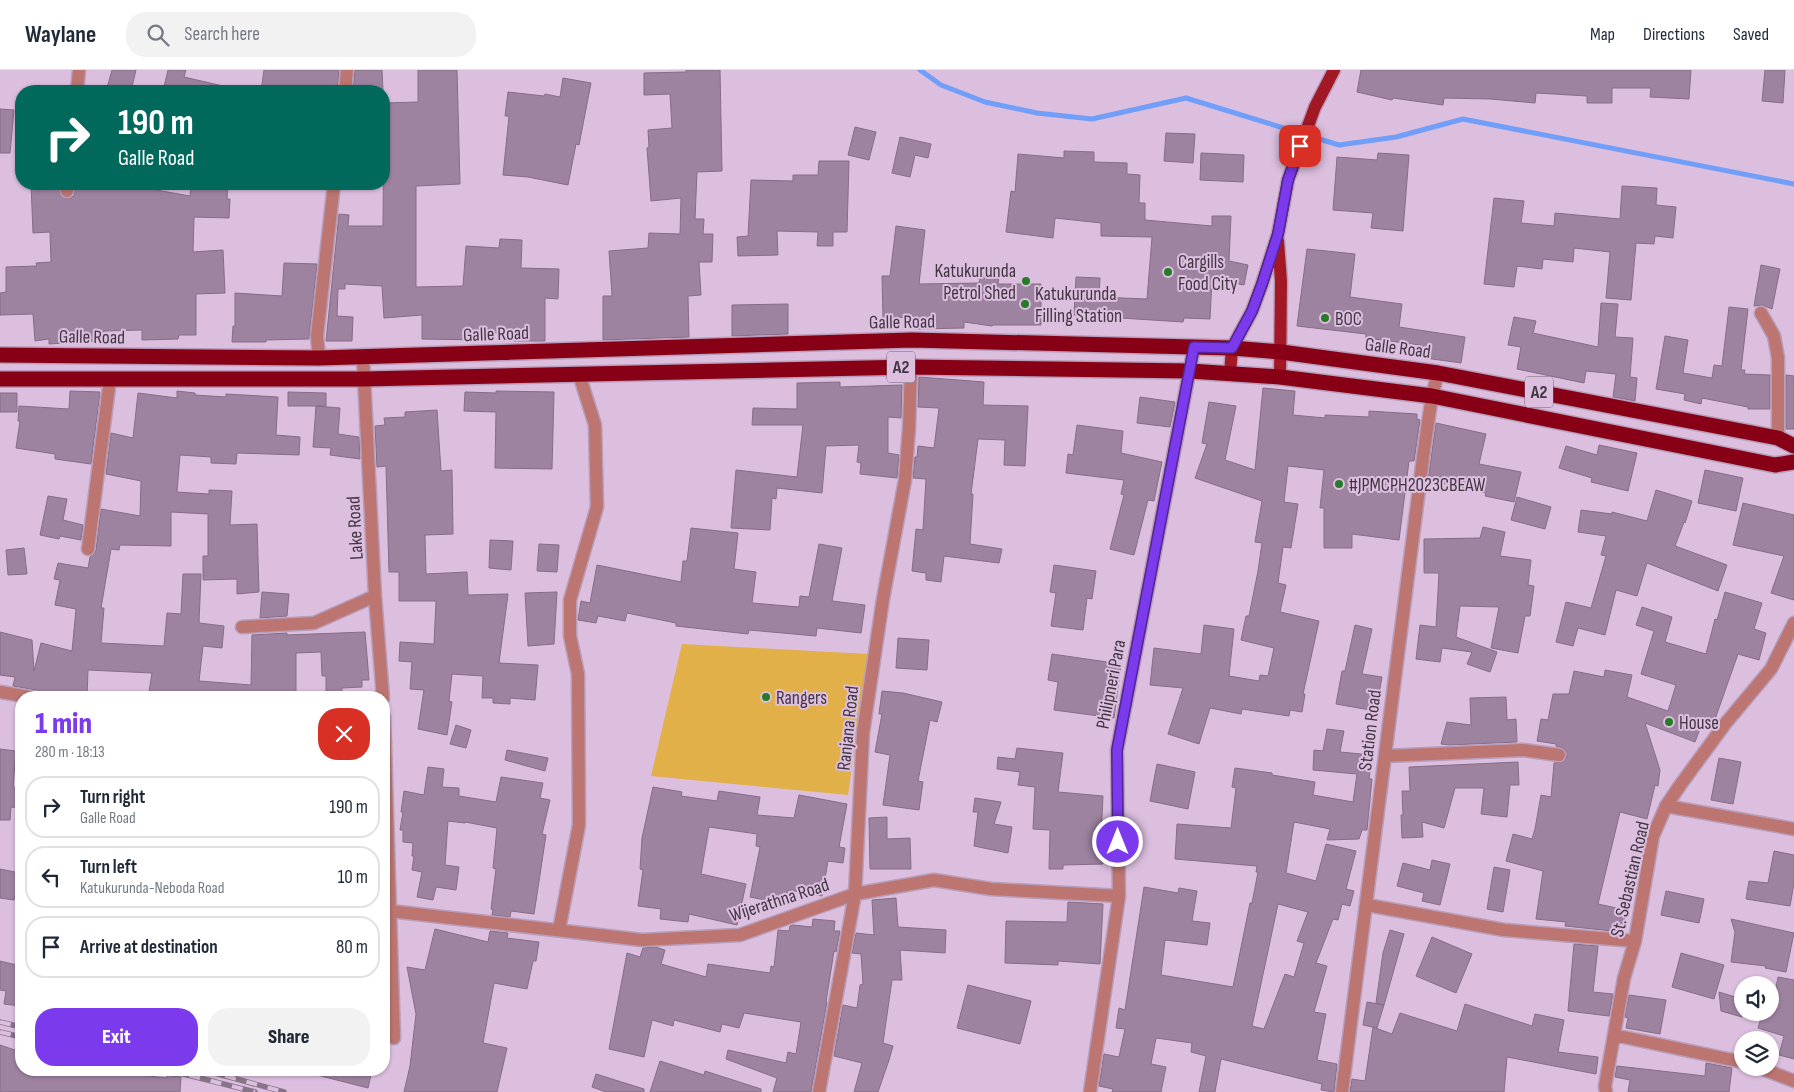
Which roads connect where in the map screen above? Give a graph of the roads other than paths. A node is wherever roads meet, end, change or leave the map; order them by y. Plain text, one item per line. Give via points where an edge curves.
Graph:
1 (79, 70) edge
2 (347, 70) edge
3 (1334, 70) edge
4 (78, 85) edge
5 (346, 85) edge
6 (333, 190) edge
7 (1278, 234) junction
8 (1761, 313) dead end
9 (1028, 342) junction
10 (1194, 347) junction
11 (1232, 348) junction
12 (1280, 352) junction
13 (0, 355) edge
14 (363, 357) junction
15 (319, 358) junction
16 (911, 367) junction
17 (1027, 368) junction
18 (1190, 371) junction
19 (1438, 372) junction
20 (579, 374) junction
21 (1230, 374) junction
22 (1280, 377) junction
23 (0, 379) edge
24 (110, 379) junction
25 (364, 379) junction
26 (1432, 396) junction
27 (1778, 438) junction
28 (1794, 446) edge
29 (1794, 462) edge
30 (88, 549) dead end
31 (375, 596) junction
32 (1794, 623) edge
33 (242, 627) dead end
34 (382, 691) edge
35 (0, 692) edge
36 (15, 695) edge
37 (1560, 755) dead end
38 (1385, 756) junction
39 (1666, 806) junction
40 (1794, 829) edge
41 (855, 894) junction
42 (1118, 896) junction
43 (1367, 905) junction
44 (390, 911) joint
45 (559, 930) junction
46 (1635, 941) junction
47 (1614, 1035) junction
48 (394, 1038) dead end
49 (1734, 1060) edge
50 (1779, 1075) edge
51 (1794, 1081) edge
52 (819, 1092) edge
53 (1090, 1092) edge
54 (1342, 1092) edge
55 (1606, 1092) edge

1 - 4 street
2 - 5 street
3 - 7 main road via 1315,107 1288,180
6 - 15 street via 317,336
7 - 11 main road via 1252,311
7 - 12 main road
8 - 27 street via 1774,336 1778,358
9 - 10 highway, Galle Road / A2
9 - 14 highway, Galle Road / A2 via 912,340
9 - 17 highway
10 - 11 highway, Galle Road / A2
10 - 18 street, Philipneri Para
11 - 12 highway, Galle Road / A2
11 - 21 main road
12 - 19 highway, Galle Road / A2
12 - 22 main road
13 - 15 highway, Galle Road / A2
14 - 15 highway, Galle Road / A2
14 - 25 street, Lake Road
16 - 17 highway, A2
16 - 20 highway, A2
16 - 41 street, Ranjana Road via 906,480 883,599 863,733
17 - 18 highway, A2
18 - 21 highway, A2
18 - 42 street, Philipneri Para via 1117,750
19 - 26 street, Station Road
19 - 27 highway, Galle Road / A2
20 - 25 highway, A2
20 - 45 street via 594,426 597,507 570,600 570,636 578,674 579,825
21 - 22 highway, A2
22 - 26 highway, A2
23 - 24 highway, A2
24 - 25 highway, A2
24 - 30 street
25 - 31 street, Lake Road
26 - 29 highway, A2 via 1774,465
26 - 38 street, Station Road
27 - 28 highway, Galle Road / A2
31 - 33 street via 314,623
31 - 34 street, Lake Road
32 - 39 street, St. Sebastian Road via 1771,669 1725,724
35 - 36 street
37 - 38 street via 1523,750
38 - 43 street, Station Road
39 - 40 street
39 - 46 street, St. Sebastian Road via 1653,836
41 - 42 street, Wijerathna Road via 934,880 991,889
41 - 45 street, Wijerathna Road via 740,935 642,940
41 - 52 street, Ranjana Road
42 - 53 street, Philipneri Para
43 - 46 street via 1504,930
43 - 54 street, Station Road
44 - 45 street, Wijerathna Road
44 - 48 street
46 - 47 street, St. Sebastian Road via 1624,978
47 - 49 street
47 - 55 street, St. Sebastian Road
50 - 51 street

